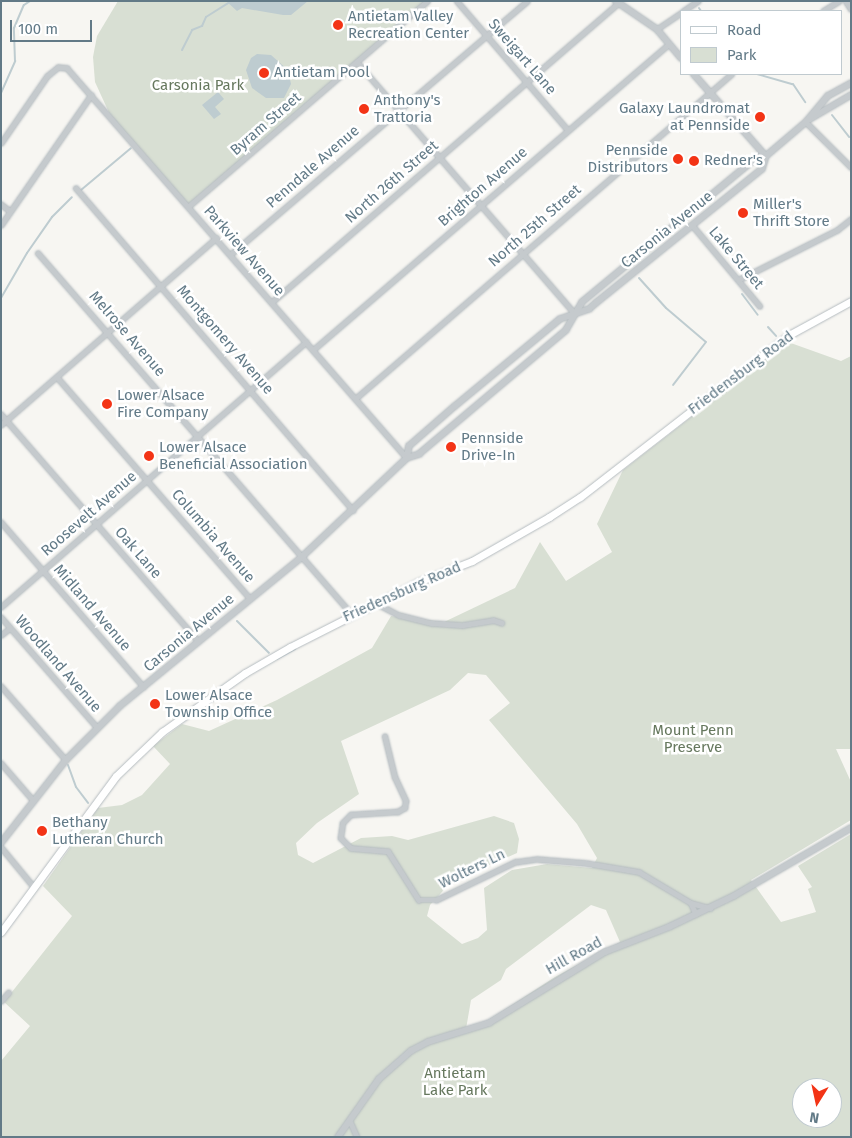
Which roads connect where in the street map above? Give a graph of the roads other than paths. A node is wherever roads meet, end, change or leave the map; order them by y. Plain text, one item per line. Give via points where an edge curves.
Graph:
1 (427, 1) edge
2 (457, 1) edge
3 (527, 1) edge
4 (698, 1) edge
5 (839, 1) edge
6 (846, 1) edge
7 (618, 2) edge
8 (851, 9) edge
9 (685, 10) edge
10 (826, 10) edge
11 (680, 13) edge
12 (657, 29) junction
13 (486, 36) junction
14 (669, 44) junction
15 (680, 57) edge
16 (357, 62) junction
17 (695, 75) edge
18 (731, 75) edge
19 (527, 82) junction
20 (851, 83) edge
21 (710, 92) junction
22 (91, 95) junction
23 (851, 95) edge
24 (399, 110) junction
25 (806, 122) junction
26 (568, 130) junction
27 (1, 143) edge
28 (766, 156) junction
29 (440, 157) junction
30 (851, 167) edge
31 (76, 188) dead end
32 (1, 204) edge
33 (482, 205) junction
34 (189, 206) junction
35 (10, 211) junction
36 (851, 219) edge
37 (1, 225) edge
38 (693, 226) junction
39 (216, 238) junction
40 (523, 252) junction
41 (38, 254) dead end
42 (231, 254) junction
43 (738, 280) junction
44 (161, 285) junction
45 (851, 301) edge
46 (272, 302) junction
47 (760, 306) dead end
48 (575, 314) junction
49 (108, 331) junction
50 (306, 342) junction
51 (313, 350) junction
52 (57, 377) junction
53 (251, 390) junction
54 (355, 399) junction
55 (1, 414) edge
56 (7, 420) junction
57 (1, 424) edge
58 (199, 435) junction
59 (408, 458) junction
60 (147, 480) junction
61 (353, 510) junction
62 (1, 522) edge
63 (97, 524) junction
64 (303, 556) junction
65 (43, 571) junction
66 (250, 598) junction
67 (375, 602) junction
68 (1, 607) edge
69 (352, 614) junction
70 (1, 617) edge
71 (502, 623) dead end
72 (10, 628) junction
73 (1, 635) edge
74 (198, 641) junction
75 (1, 686) edge
76 (144, 687) junction
77 (97, 728) junction
78 (385, 736) dead end
79 (66, 760) junction
80 (1, 763) edge
81 (33, 800) junction
82 (851, 828) edge
83 (1, 842) edge
84 (1, 847) edge
85 (35, 888) junction
86 (691, 903) junction
87 (710, 908) junction
88 (696, 914) junction
89 (1, 932) edge
90 (8, 992) dead end
91 (1, 1001) edge
92 (350, 1121) junction
93 (338, 1137) edge
94 (357, 1137) edge

1 - 16 street, Byram Street
2 - 13 street, Sweigart Lane
3 - 13 street, Penndale Avenue
4 - 9 street
5 - 10 street
6 - 8 street
7 - 12 street
7 - 19 street, North 26th Street
11 - 12 street
12 - 14 street
13 - 19 street, Sweigart Lane
13 - 24 street, Penndale Avenue
14 - 15 street
14 - 26 street, Brighton Avenue
16 - 24 street
16 - 34 street, Byram Street
17 - 21 street
18 - 21 street, North 25th Street
19 - 26 street, Sweigart Lane
19 - 29 street, North 26th Street
20 - 25 street, Carsonia Avenue via 828,96
21 - 28 street
21 - 40 street, North 25th Street
22 - 27 street, Parkview Avenue via 73,73 58,67 40,85
22 - 34 street, Parkview Avenue
22 - 35 street
23 - 25 street, Carsonia Avenue
24 - 29 street
24 - 42 street, Penndale Avenue
25 - 28 street, Carsonia Avenue
25 - 30 street
26 - 33 street, Brighton Avenue
28 - 38 street, Carsonia Avenue via 762,169
28 - 48 street, Carsonia Avenue via 750,163 582,302
29 - 33 street
29 - 46 street, North 26th Street
31 - 44 street, Montgomery Avenue
32 - 35 street
33 - 40 street
33 - 51 street, Brighton Avenue
34 - 39 street, Parkview Avenue
35 - 37 street
36 - 43 street via 837,230
38 - 43 street, Lake Street
38 - 48 street, Carsonia Avenue via 589,309
39 - 42 street, Parkview Avenue
39 - 44 street
40 - 48 street
40 - 54 street, North 25th Street
41 - 49 street, Melrose Avenue
42 - 46 street, Parkview Avenue
43 - 47 street, Lake Street
44 - 49 street
44 - 53 street, Montgomery Avenue
45 - 67 main road, Friedensburg Road via 789,335 550,517 472,561
46 - 50 street, Parkview Avenue
48 - 59 street, Carsonia Avenue via 566,330 419,454
48 - 59 street, Carsonia Avenue via 560,319 455,406 410,446
49 - 52 street
49 - 58 street, Melrose Avenue
50 - 51 street, Parkview Avenue
50 - 53 street, Roosevelt Avenue
51 - 54 street, Parkview Avenue
52 - 56 street
52 - 60 street, Columbia Avenue
53 - 58 street, Roosevelt Avenue
53 - 61 street, Montgomery Avenue
54 - 59 street, Parkview Avenue
55 - 56 street, Oak Lane
56 - 57 street
56 - 63 street, Oak Lane
58 - 60 street, Roosevelt Avenue
58 - 64 street, Melrose Avenue
59 - 61 street, Carsonia Avenue
60 - 63 street, Roosevelt Avenue
60 - 66 street, Columbia Avenue
61 - 64 street, Carsonia Avenue
62 - 65 street, Midland Avenue
63 - 65 street, Roosevelt Avenue
63 - 74 street, Oak Lane
64 - 66 street, Carsonia Avenue
64 - 69 street, Melrose Avenue
65 - 68 street, Roosevelt Avenue
65 - 76 street, Midland Avenue
66 - 74 street, Carsonia Avenue
67 - 69 main road, Friedensburg Road
67 - 71 street via 399,615 432,623 463,625 493,620
69 - 85 main road, Friedensburg Road via 245,673 147,744 116,776
70 - 72 street, Woodland Avenue
72 - 73 street
72 - 77 street, Woodland Avenue
74 - 76 street, Carsonia Avenue
75 - 79 street
76 - 77 street, Carsonia Avenue
77 - 79 street, Carsonia Avenue
78 - 86 street, Wolters Ln via 395,777 406,801 405,808 398,812 351,815 343,823 341,838 351,848 388,850 419,900 436,900 525,859 586,863 639,872
79 - 81 street, Carsonia Avenue
80 - 81 street
81 - 83 street, Carsonia Avenue
82 - 87 street, Hill Road
84 - 85 street
85 - 89 main road, Friedensburg Road
86 - 87 street
86 - 88 street
87 - 88 street, Hill Road
88 - 92 street, Hill Road via 605,952 489,1023 428,1042 411,1052 379,1079
90 - 91 street
92 - 93 street, Hill Road
92 - 94 street

